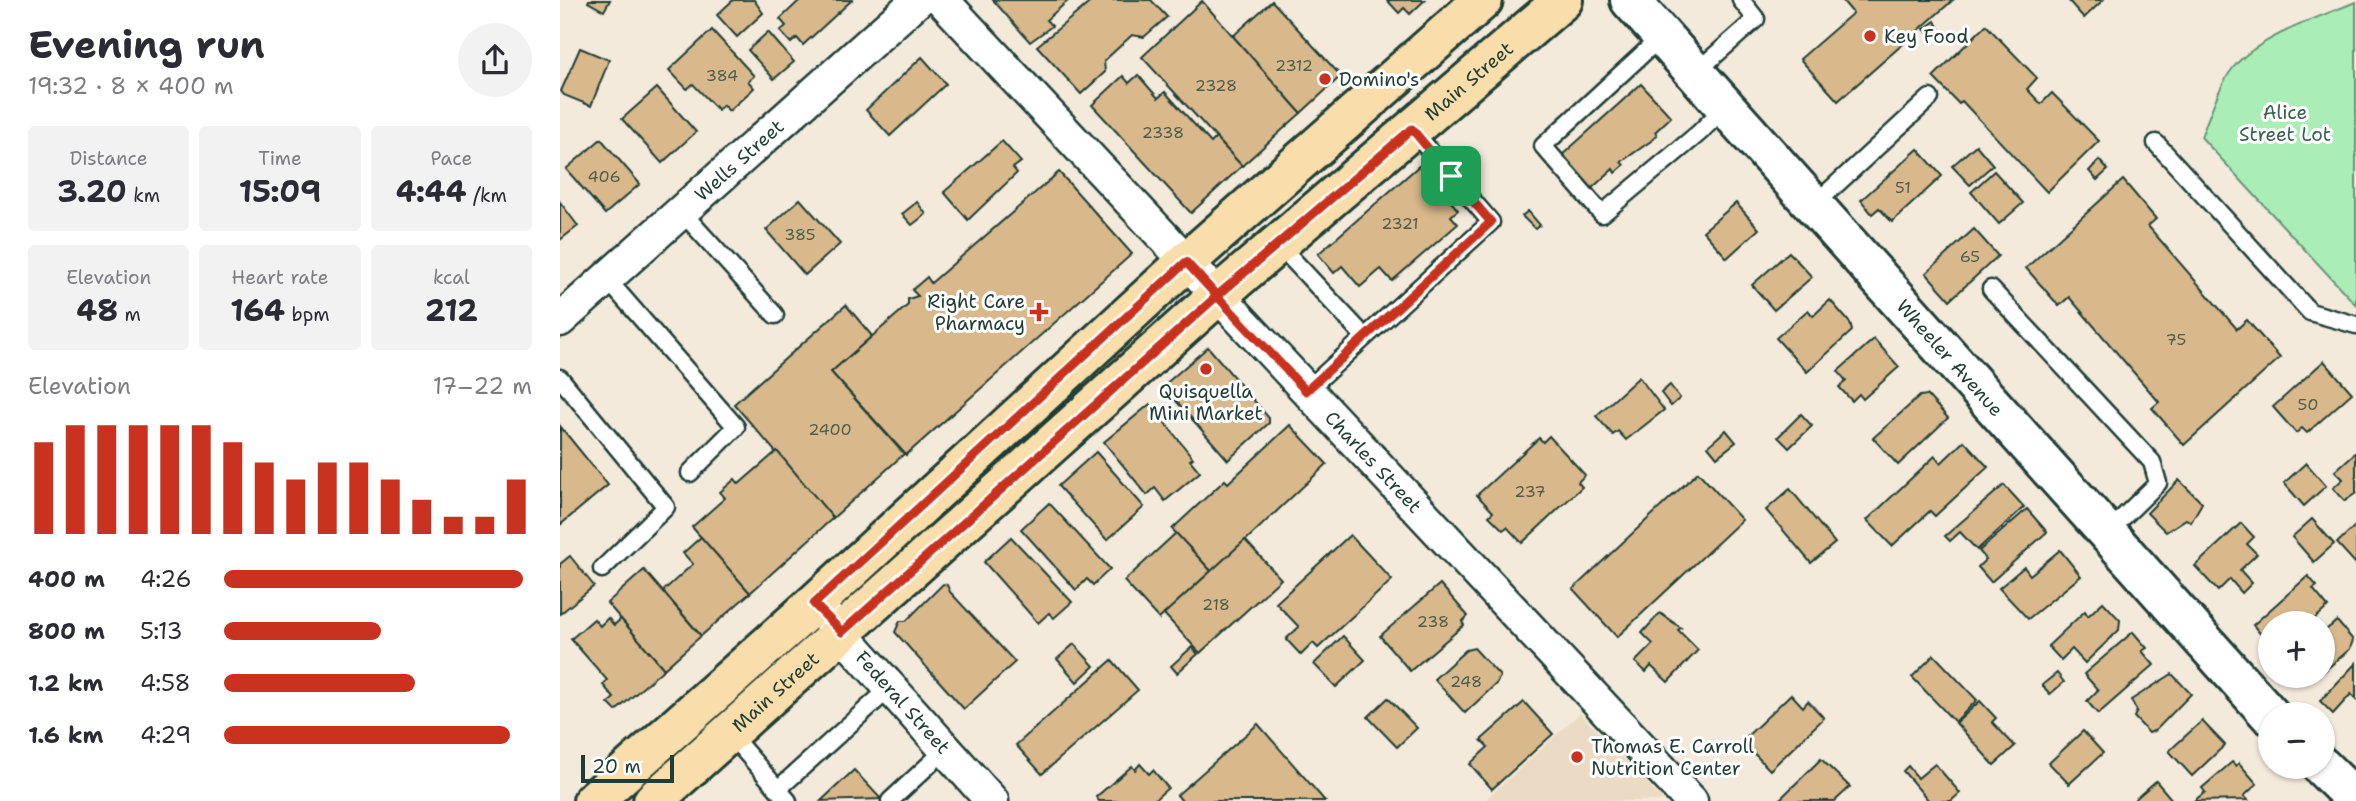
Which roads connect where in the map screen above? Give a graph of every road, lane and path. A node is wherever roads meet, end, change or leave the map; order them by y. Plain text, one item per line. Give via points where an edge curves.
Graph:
1 (918, 0) edge
2 (942, 0) edge
3 (1482, 0) edge
4 (1563, 0) edge
5 (1630, 0) edge
6 (1741, 0) edge
7 (1662, 36) junction
8 (1695, 73) junction
9 (1930, 98) dead end
10 (1725, 107) junction
11 (1412, 129) junction
12 (2156, 143) dead end
13 (1814, 205) junction
14 (681, 211) junction
15 (1278, 244) junction
16 (1186, 262) junction
17 (606, 278) junction
18 (1991, 289) dead end
19 (1217, 296) junction
20 (775, 315) dead end
21 (560, 320) edge
22 (2356, 325) edge
23 (1363, 335) junction
24 (560, 378) edge
25 (1306, 391) junction
26 (690, 473) dead end
27 (2107, 533) junction
28 (602, 569) dead end
29 (814, 604) junction
30 (842, 632) junction
31 (891, 687) junction
32 (2258, 702) edge
33 (729, 733) junction
34 (946, 749) junction
35 (2334, 779) edge
36 (783, 795) edge
37 (2356, 800) edge
38 (593, 801) edge
39 (653, 801) edge
40 (890, 801) edge
41 (992, 801) edge
42 (1691, 801) edge

1 - 14 street, Wells Street
2 - 16 street, Charles Street
3 - 16 main road, Main Street
4 - 11 main road, Main Street
5 - 7 street, Wheeler Avenue
6 - 8 lane via 1756,19
7 - 8 street, Wheeler Avenue
7 - 10 lane via 1543,146 1602,214
8 - 10 street, Wheeler Avenue
9 - 13 lane
10 - 13 street, Wheeler Avenue
11 - 15 main road, Main Street
11 - 23 lane via 1491,222
12 - 22 lane via 2310,312
13 - 27 street, Wheeler Avenue
14 - 17 street, Wells Street
14 - 20 lane
15 - 19 main road, Main Street
15 - 23 lane
16 - 19 street, Charles Street
16 - 29 main road, Main Street
17 - 21 street, Wells Street
17 - 26 lane via 736,427
18 - 27 lane via 2157,473 2158,483
19 - 25 street, Charles Street
19 - 30 main road, Main Street
23 - 25 lane
24 - 28 lane via 666,507
25 - 42 street, Charles Street
27 - 32 street, Wheeler Avenue
29 - 30 street, Federal Street
29 - 38 main road, Main Street
30 - 31 street, Federal Street
30 - 33 main road, Main Street
31 - 34 street, Federal Street
31 - 36 lane
33 - 36 lane
33 - 39 main road, Main Street
34 - 40 lane
34 - 41 street, Federal Street
35 - 37 street

